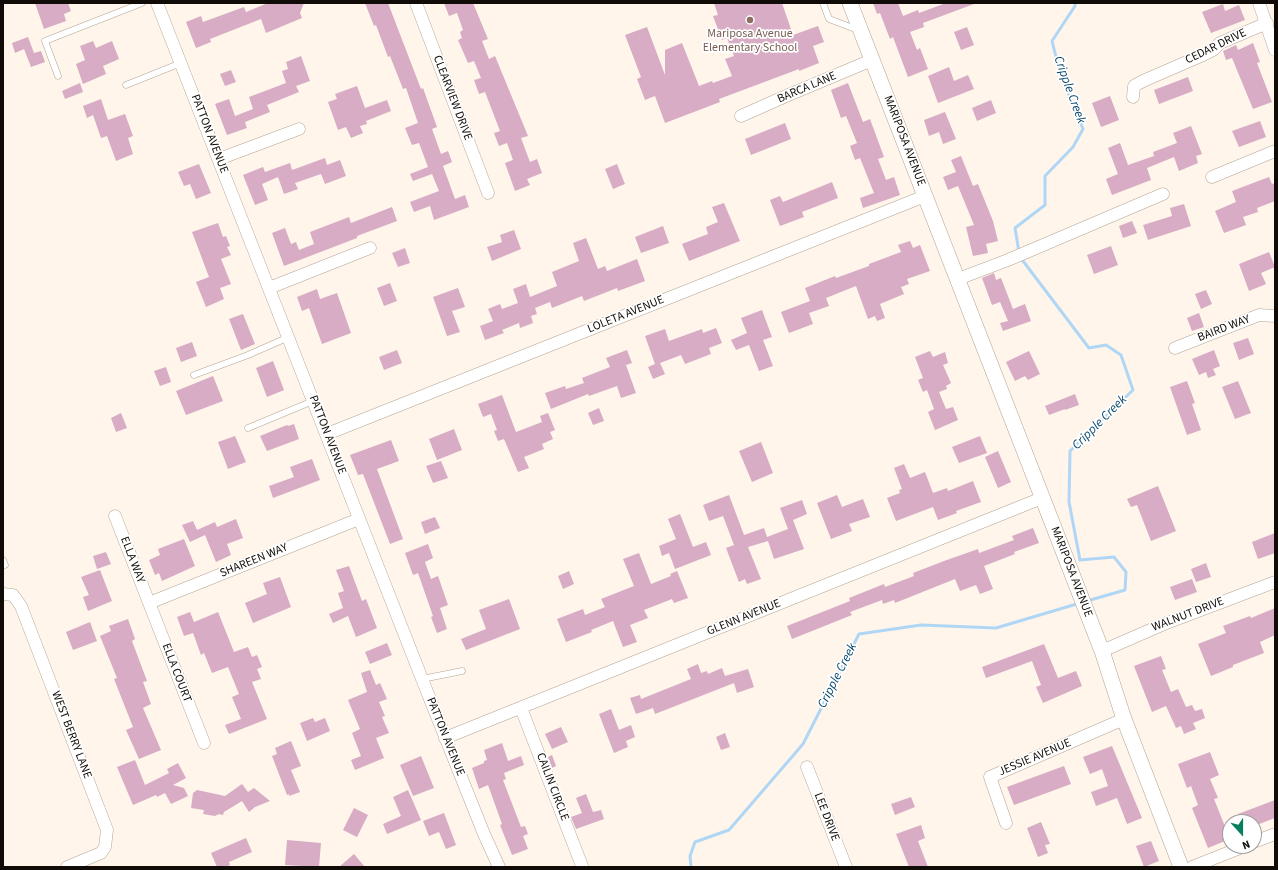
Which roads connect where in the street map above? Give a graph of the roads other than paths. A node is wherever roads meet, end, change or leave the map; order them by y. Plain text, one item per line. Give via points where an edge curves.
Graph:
1 (142, 3) edge
2 (416, 3) edge
3 (823, 3) edge
4 (850, 3) edge
5 (1259, 3) edge
6 (160, 4) edge
7 (1267, 23) junction
8 (861, 30) junction
9 (1275, 50) edge
10 (872, 60) junction
11 (181, 63) junction
12 (58, 76) dead end
13 (126, 85) dead end
14 (1133, 97) dead end
15 (741, 116) dead end
16 (299, 129) dead end
17 (1275, 151) edge
18 (218, 159) junction
19 (1212, 177) dead end
20 (488, 193) dead end
21 (1163, 194) dead end
22 (925, 196) junction
23 (370, 248) dead end
24 (958, 279) junction
25 (269, 288) junction
26 (1275, 316) edge
27 (289, 337) junction
28 (1175, 348) dead end
29 (194, 375) dead end
30 (313, 400) junction
31 (248, 428) dead end
32 (326, 434) junction
33 (1042, 498) junction
34 (115, 516) dead end
35 (360, 519) junction
36 (1275, 582) edge
37 (3, 594) edge
38 (149, 603) junction
39 (1102, 651) junction
40 (462, 671) dead end
41 (422, 679) junction
42 (521, 708) junction
43 (1124, 719) junction
44 (445, 738) junction
45 (204, 742) dead end
46 (807, 767) dead end
47 (1006, 823) dead end
48 (1275, 834) edge
49 (1262, 839) edge
50 (1225, 854) edge
51 (582, 866) dead end
52 (67, 867) edge
53 (499, 867) edge
54 (846, 867) edge
55 (1181, 867) edge
56 (1192, 867) edge

1 - 12 lane via 45,41
2 - 20 street, CLEARVIEW DRIVE
3 - 8 lane via 829,20
4 - 8 street, MARIPOSA AVENUE
5 - 7 street
6 - 11 street, PATTON AVENUE
7 - 9 street
7 - 14 street, CEDAR DRIVE via 1220,43 1203,56 1143,81 1134,86
8 - 10 street, MARIPOSA AVENUE
10 - 15 street, BARCA LANE
10 - 22 street, MARIPOSA AVENUE
11 - 13 lane
11 - 18 street, PATTON AVENUE
16 - 18 street
17 - 19 street
18 - 25 street, PATTON AVENUE
21 - 24 street
22 - 24 street, MARIPOSA AVENUE
22 - 32 street, LOLETA AVENUE
23 - 25 street
24 - 33 street, MARIPOSA AVENUE
25 - 27 street, PATTON AVENUE
26 - 28 street, BAIRD WAY via 1259,315
27 - 29 lane
27 - 30 street, PATTON AVENUE
30 - 31 lane
30 - 32 street, PATTON AVENUE
32 - 35 street, PATTON AVENUE
33 - 39 street, MARIPOSA AVENUE
33 - 42 street, GLENN AVENUE
34 - 38 street, ELLA WAY
35 - 38 street, SHAREEN WAY
35 - 41 street, PATTON AVENUE
36 - 39 street, WALNUT DRIVE via 1164,624
37 - 52 street, WEST BERRY LANE via 13,595 21,606 107,830 101,853
38 - 45 street, ELLA COURT
39 - 43 street, MARIPOSA AVENUE
40 - 41 lane
41 - 44 street, PATTON AVENUE
42 - 44 street, GLENN AVENUE
42 - 51 street, CAILIN CIRCLE
43 - 47 street, JESSIE AVENUE via 990,777
43 - 55 street, MARIPOSA AVENUE
44 - 53 street, PATTON AVENUE
46 - 54 street, LEE DRIVE
48 - 49 street
50 - 56 street

